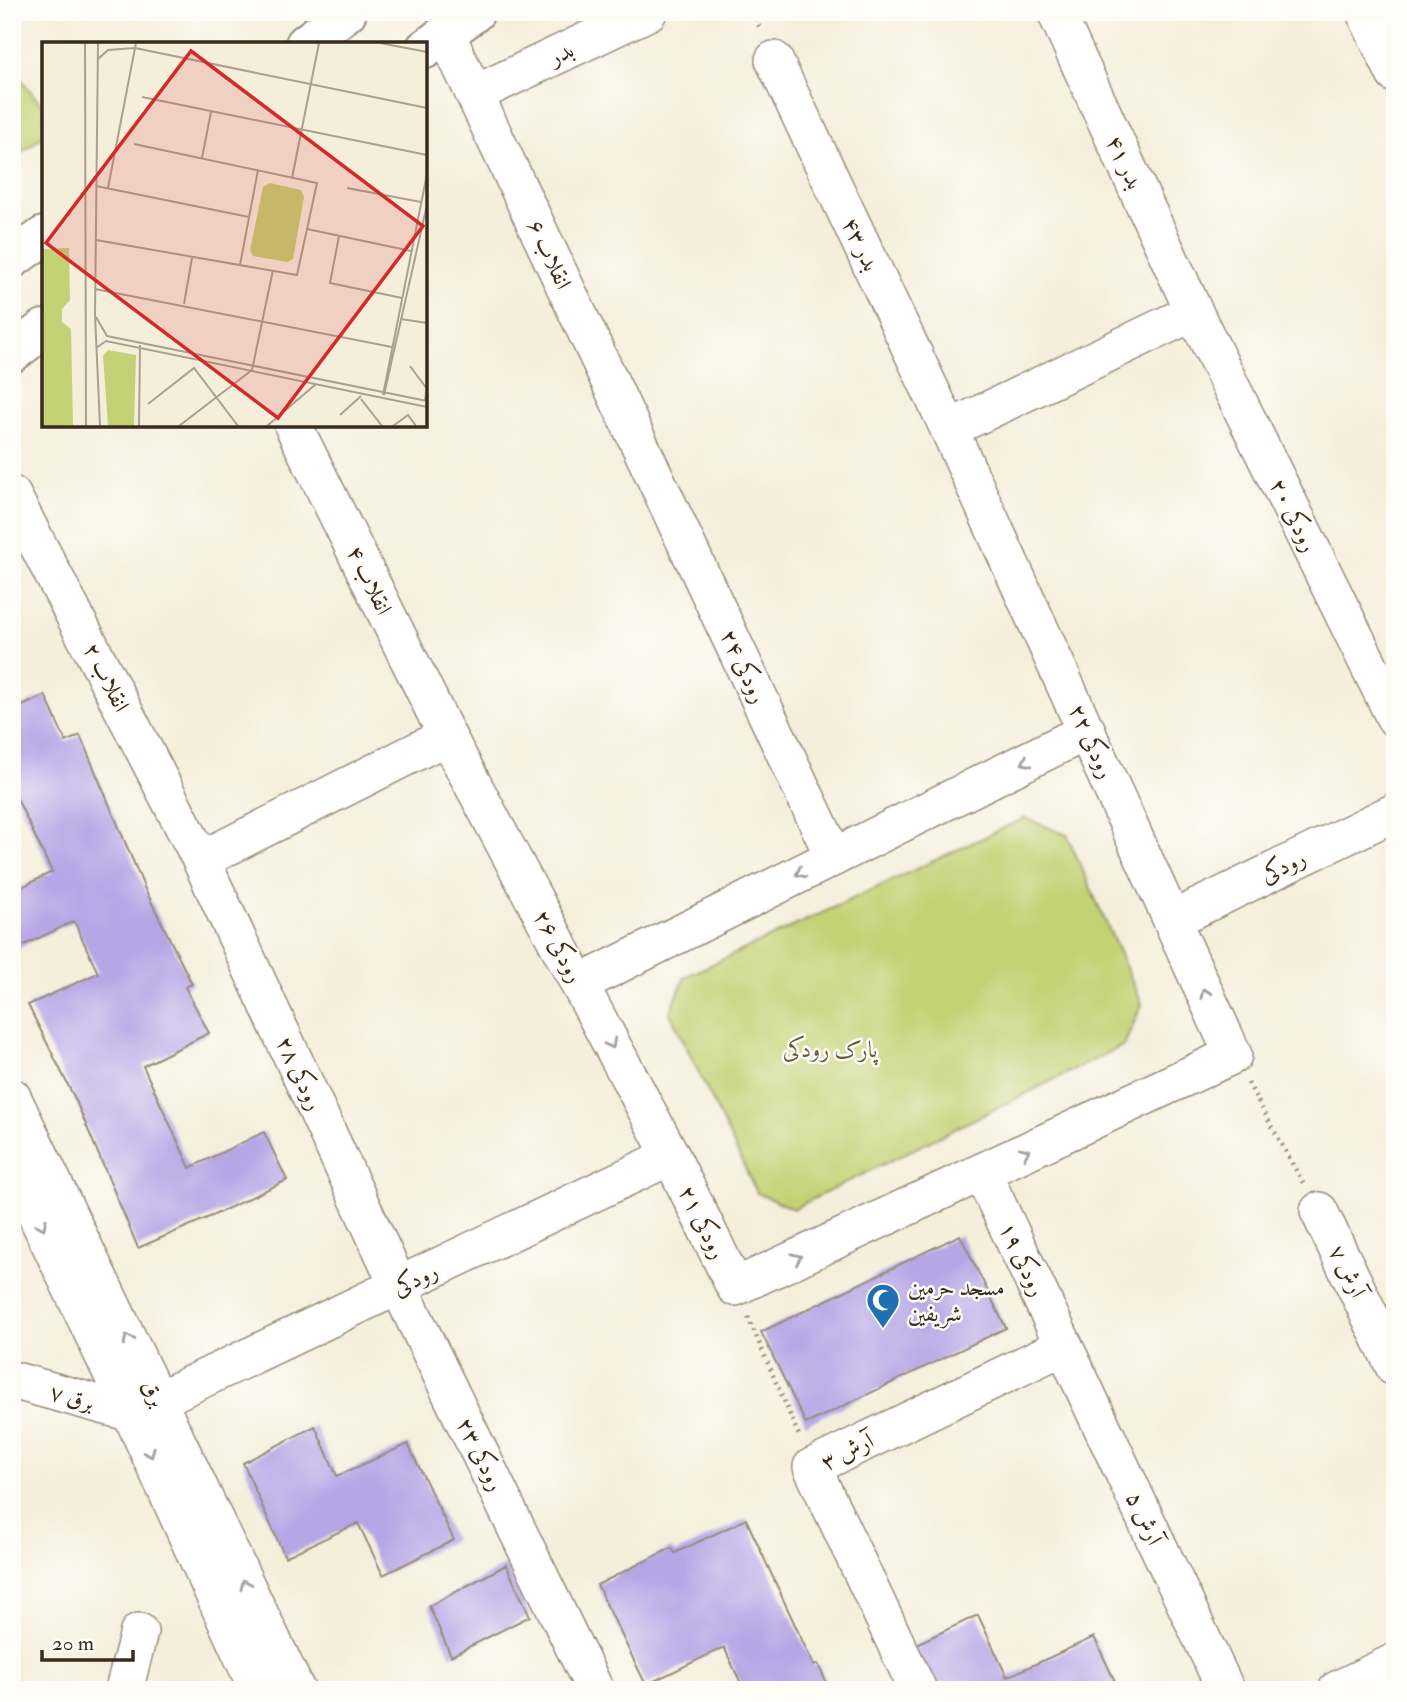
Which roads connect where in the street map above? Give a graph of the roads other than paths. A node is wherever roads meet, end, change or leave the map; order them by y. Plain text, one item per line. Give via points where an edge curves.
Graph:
1 (347, 12) edge
2 (648, 12) edge
3 (1056, 12) edge
4 (1365, 12) edge
5 (449, 32) edge
6 (307, 42) edge
7 (774, 60) dead end
8 (1395, 74) edge
9 (475, 94) junction
10 (42, 237) edge
11 (12, 259) edge
12 (1194, 312) junction
13 (42, 330) edge
14 (12, 353) edge
15 (294, 427) edge
16 (949, 429) junction
17 (654, 475) joint
18 (12, 495) edge
19 (1395, 718) edge
20 (1087, 731) junction
21 (447, 736) junction
22 (1395, 812) edge
23 (834, 857) junction
24 (201, 860) junction
25 (1172, 920) junction
26 (579, 984) junction
27 (12, 1097) edge
28 (670, 1156) junction
29 (12, 1164) edge
30 (982, 1172) junction
31 (1319, 1211) road end
32 (400, 1287) junction
33 (1064, 1346) junction
34 (1395, 1368) edge
35 (12, 1380) edge
36 (144, 1407) junction
37 (139, 1632) dead end
38 (1395, 1662) edge
39 (124, 1690) edge
40 (258, 1690) edge
41 (296, 1690) edge
42 (595, 1690) edge
43 (918, 1690) edge
44 (1226, 1690) edge
45 (1337, 1690) edge

1 - 6 main road
2 - 9 street, بدر
3 - 12 street, بدر ۴۱
4 - 8 street
5 - 9 street, انقلاب ۶
7 - 16 street, بدر ۴۳
9 - 17 street, انقلاب ۶
10 - 11 main road
12 - 16 street
12 - 19 street, رودکی ۲۰
13 - 14 main road
15 - 21 street, انقلاب ۴
16 - 20 street, رودکی ۲۲
17 - 23 street, رودکی ۲۴
18 - 24 street, انقلاب ۲
20 -> 23 street
20 - 25 street, رودکی ۲۲
21 - 24 street
21 - 26 street, رودکی ۲۶
22 - 25 street, رودکی
23 -> 26 street
24 - 32 street, رودکی ۲۸
30 -> 25 street, رودکی ۲۲ via 1233,1055
26 -> 28 street, رودکی ۲۶
36 -> 27 street, برق
28 -> 30 street, رودکی ۲۱ via 735,1287
28 - 32 street, رودکی
29 -> 36 street, برق
30 - 33 street, رودکی ۱۹
31 - 34 street, آرش ۷
32 - 36 street, رودکی
32 - 42 street, رودکی ۲۳
33 - 43 street, آرش ۳ via 812,1467
33 - 44 street, آرش ۵
35 - 36 street, برق ۷
36 -> 40 street, برق
41 -> 36 street, برق
37 - 39 street
38 - 45 street

